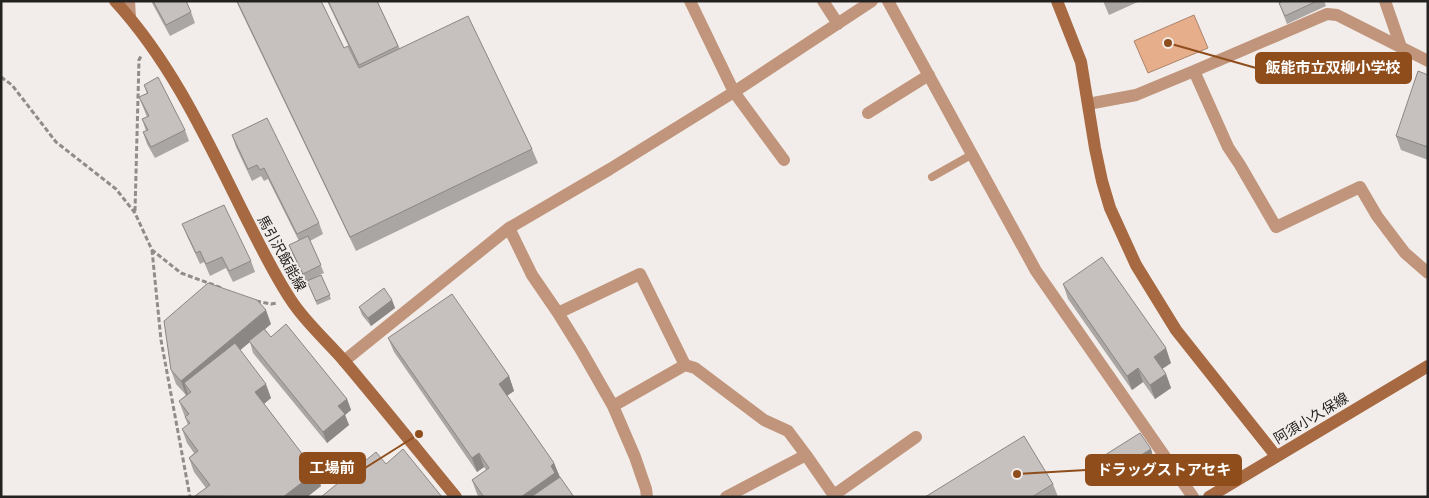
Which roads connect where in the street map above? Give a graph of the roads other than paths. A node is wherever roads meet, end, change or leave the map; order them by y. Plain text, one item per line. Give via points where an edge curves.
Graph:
1 (115, 1) edge
2 (130, 1) edge
3 (690, 1) edge
4 (823, 1) edge
5 (872, 1) edge
6 (888, 1) edge
7 (1058, 1) edge
8 (1385, 1) edge
9 (130, 17) junction
10 (838, 24) junction
11 (1401, 48) junction
12 (1428, 61) edge
13 (1194, 71) junction
14 (930, 75) junction
15 (734, 92) junction
16 (1088, 104) junction
17 (868, 113) dead end
18 (971, 155) junction
19 (784, 160) dead end
20 (932, 176) dead end
21 (509, 228) junction
22 (1427, 270) edge
23 (558, 313) junction
24 (344, 361) junction
25 (685, 365) junction
26 (1428, 366) edge
27 (613, 406) junction
28 (916, 437) dead end
29 (806, 455) junction
30 (1276, 456) junction
31 (834, 496) edge
32 (456, 497) edge
33 (647, 497) edge
34 (726, 497) edge
35 (1193, 497) edge
36 (1209, 497) edge

1 - 9 street, 馬引沢飯能線
2 - 9 street
3 - 15 street
4 - 10 street
5 - 10 street
6 - 14 street
7 - 16 street via 1081,62
8 - 11 street
9 - 24 street, 馬引沢飯能線 via 174,80 292,302
10 - 15 street
11 - 12 street
11 - 13 street via 1337,15 1327,14
13 - 16 street via 1136,95
13 - 22 street via 1228,147 1276,227 1360,187 1405,253
14 - 17 street
14 - 18 street
15 - 19 street
15 - 21 street
16 - 30 street via 1110,208 1136,265 1176,330
18 - 20 lane
18 - 35 street via 1036,271
21 - 23 street via 532,276
21 - 24 street
23 - 25 street via 640,274
23 - 27 street
24 - 32 street, 馬引沢飯能線
25 - 27 street
25 - 29 street via 695,368 764,420 788,431
26 - 30 street, 阿須小久保線
27 - 33 street via 635,457
28 - 31 street
29 - 31 street
29 - 34 street
30 - 36 street, 阿須小久保線

